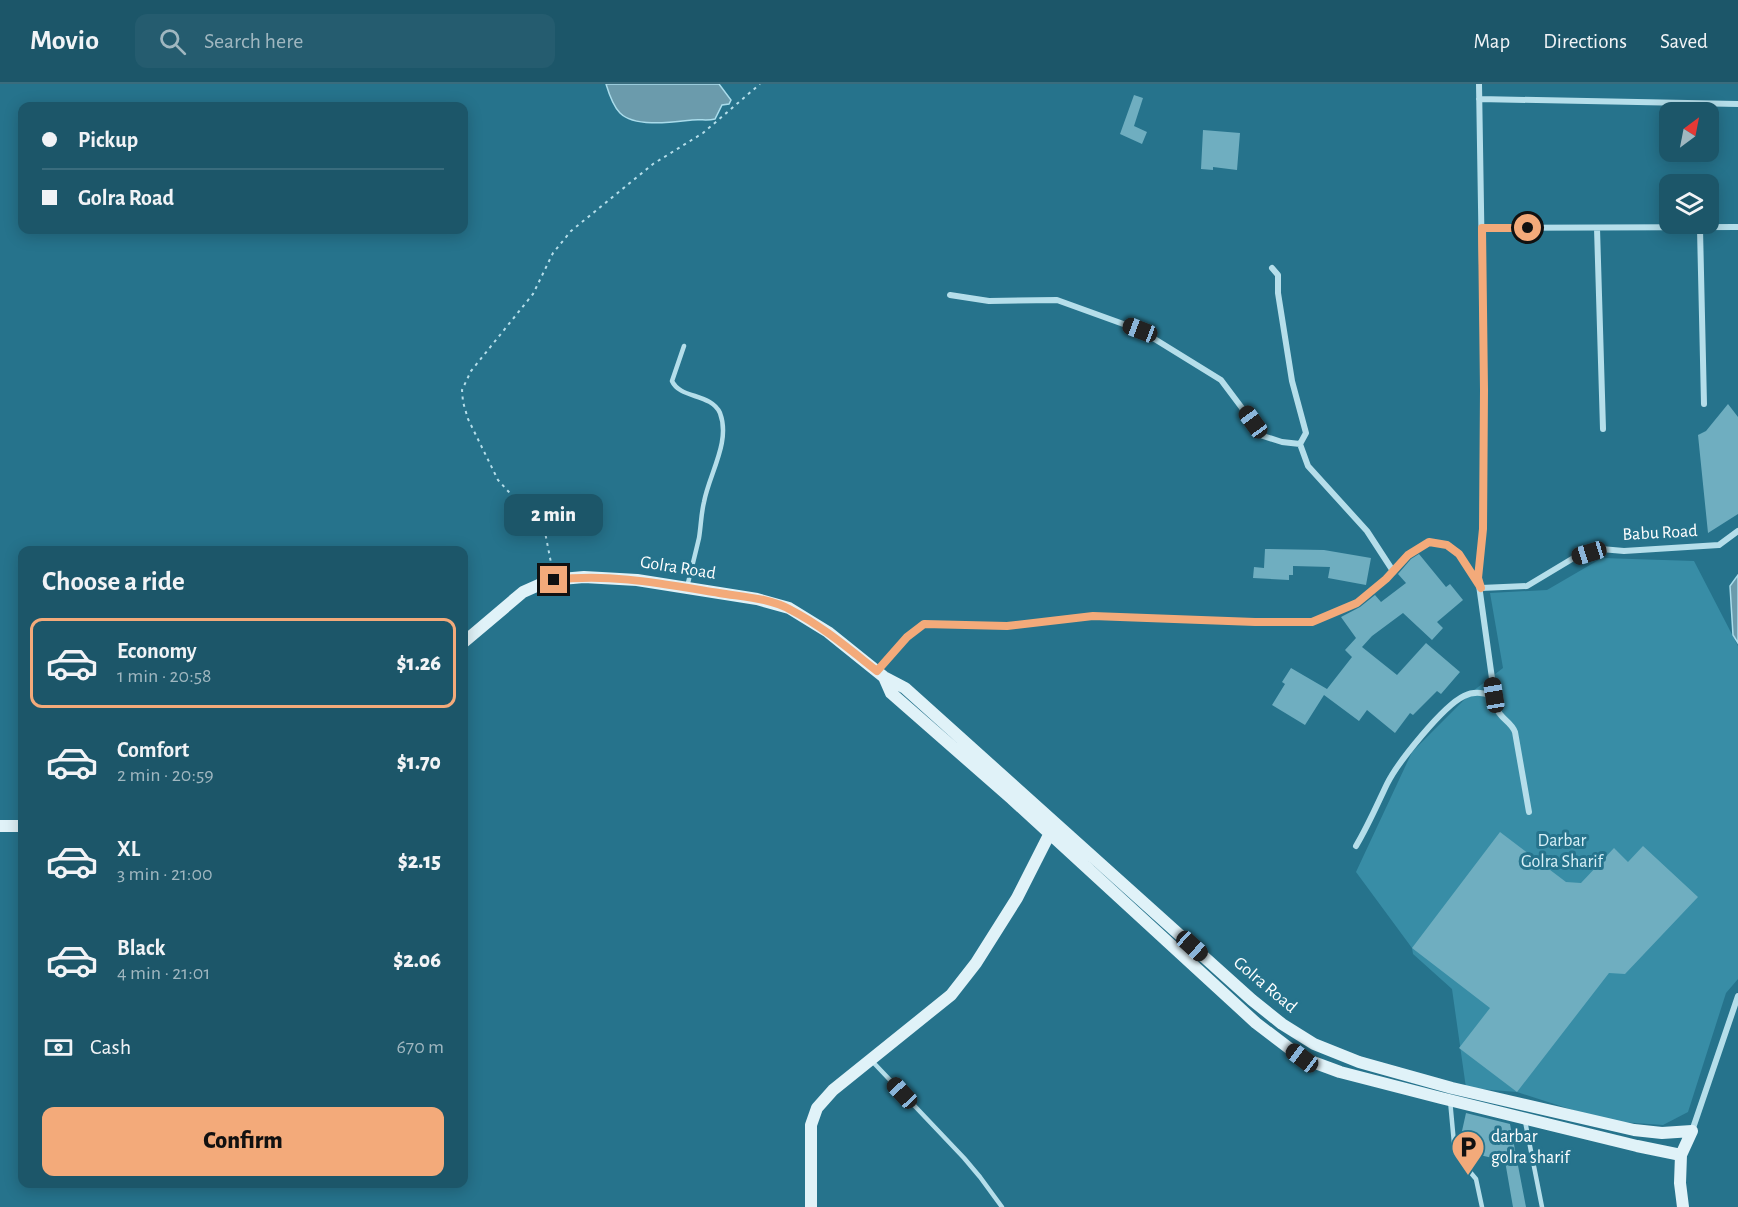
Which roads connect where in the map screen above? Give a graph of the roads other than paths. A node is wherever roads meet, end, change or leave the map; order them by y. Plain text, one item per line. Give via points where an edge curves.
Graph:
1 (1479, 84) edge
2 (1479, 99) junction
3 (1738, 104) edge
4 (1738, 227) edge
5 (1482, 228) junction
6 (1597, 228) junction
7 (1659, 228) edge
8 (1719, 228) edge
9 (1700, 234) edge
10 (1272, 268) dead end
11 (950, 295) dead end
12 (684, 346) dead end
13 (1704, 404) dead end
14 (1604, 429) dead end
15 (1300, 444) junction
16 (1738, 531) edge
17 (1393, 571) junction
18 (687, 587) junction
19 (1481, 588) junction
20 (468, 639) edge
21 (880, 674) junction
22 (1495, 700) junction
23 (1529, 812) dead end
24 (0, 826) edge
25 (18, 826) edge
26 (1052, 829) junction
27 (1356, 846) dead end
28 (1738, 996) edge
29 (871, 1060) junction
30 (1450, 1100) junction
31 (1524, 1118) junction
32 (1692, 1131) junction
33 (1681, 1155) junction
34 (811, 1207) edge
35 (1002, 1207) edge
36 (1482, 1207) edge
37 (1542, 1207) edge
38 (1683, 1207) edge

1 - 2 street
2 - 3 street
2 - 5 street
4 - 8 street
5 - 6 street
5 - 19 street via 1483,529 1478,578
6 - 7 street
6 - 14 street
9 - 13 street
10 - 15 street via 1278,275 1292,381 1306,433
11 - 15 street via 989,301 1057,300 1140,330 1221,380 1263,435
12 - 18 lane via 672,381 676,388 704,399 720,412 722,441 703,503
15 - 17 street via 1308,466 1367,531
16 - 19 street, Babu Road via 1719,545 1601,549 1559,565 1527,586
17 - 19 street via 1408,555 1429,542 1447,545 1459,554
17 - 21 street via 1357,603 1312,622 1093,616 1007,626 924,624 907,637
18 - 20 street, Golra Road via 584,577 554,580 523,592
18 - 21 street, Golra Road via 789,608 828,632
19 - 22 street
21 - 26 street, Golra Road via 891,693
22 - 23 street via 1498,714 1515,732
22 - 27 street via 1484,693 1466,695 1442,715 1398,767
24 - 25 street
26 - 29 street via 1017,897 964,979 951,995
26 - 30 street, Golra Road via 1256,1023 1302,1058 1340,1072
26 - 32 street, Golra Road via 1252,1000 1314,1044 1359,1062 1486,1096 1634,1130
28 - 32 street
29 - 34 street via 817,1108 811,1125
29 - 35 lane via 969,1165
30 - 31 street, Golra Road
30 - 36 lane via 1455,1154 1476,1179
31 - 33 street, Golra Road
31 - 37 lane
32 - 33 street
33 - 38 street

